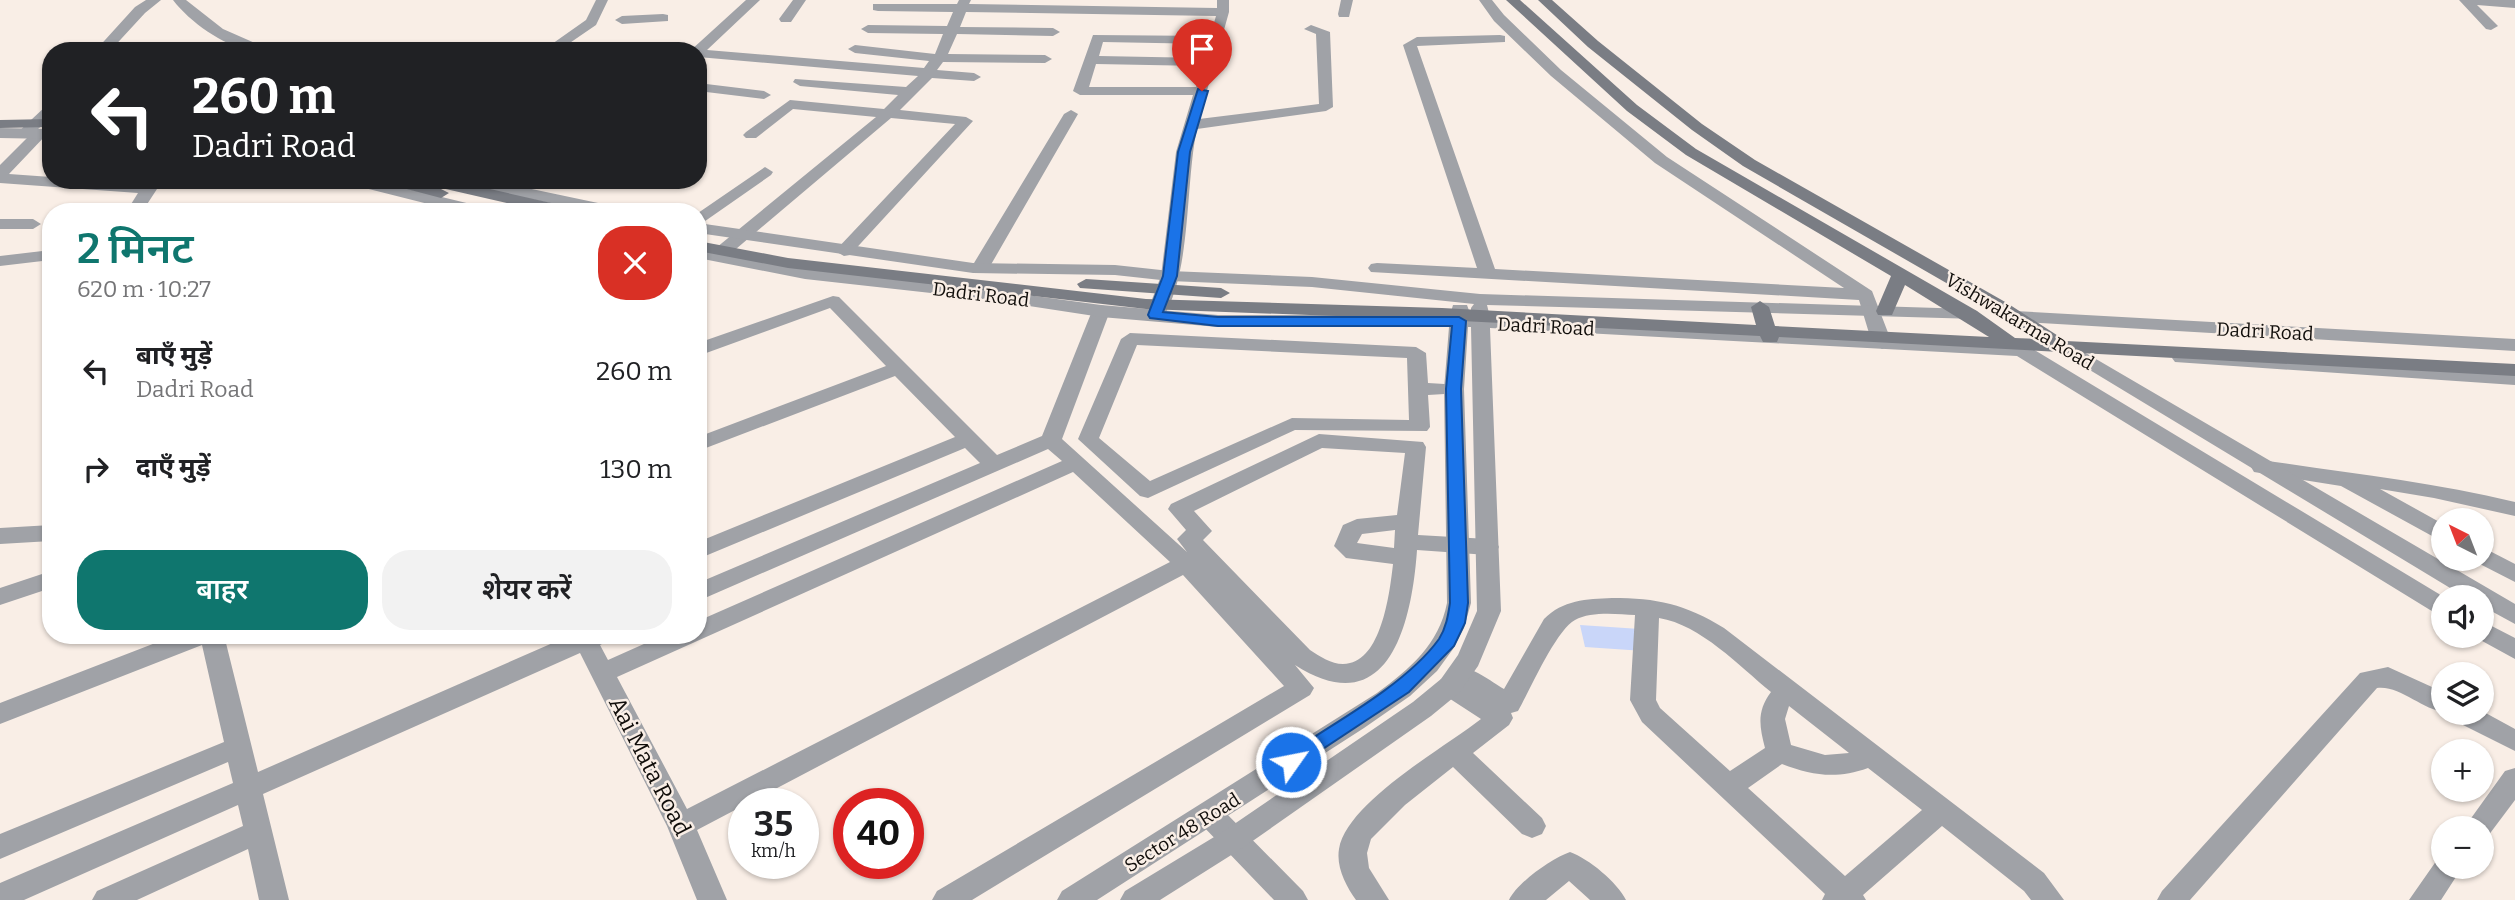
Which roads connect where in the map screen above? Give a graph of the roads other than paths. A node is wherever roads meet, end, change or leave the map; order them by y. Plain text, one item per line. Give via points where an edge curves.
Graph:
1 (155, 0) edge
2 (179, 0) edge
3 (602, 0) edge
4 (651, 0) edge
5 (754, 0) edge
6 (800, 0) edge
7 (1485, 0) edge
8 (1512, 0) edge
9 (1544, 0) edge
10 (2467, 0) edge
11 (962, 4) edge
12 (2515, 4) edge
13 (1223, 6) edge
14 (878, 7) dead end
15 (2479, 14) junction
16 (2515, 16) edge
17 (663, 18) dead end
18 (644, 19) junction
19 (786, 19) dead end
20 (622, 20) dead end
21 (2491, 26) dead end
22 (868, 29) dead end
23 (1311, 29) dead end
24 (951, 31) junction
25 (1053, 32) dead end
26 (1500, 39) dead end
27 (1215, 40) junction
28 (110, 42) edge
29 (243, 42) edge
30 (562, 42) edge
31 (707, 44) edge
32 (855, 49) dead end
33 (707, 53) edge
34 (938, 58) junction
35 (1045, 59) dead end
36 (1090, 60) junction
37 (1210, 62) junction
38 (927, 74) junction
39 (974, 77) dead end
40 (800, 82) dead end
41 (707, 88) edge
42 (1202, 91) junction
43 (910, 92) junction
44 (764, 95) dead end
45 (889, 113) junction
46 (1071, 114) dead end
47 (0, 122) edge
48 (42, 125) edge
49 (42, 125) edge
50 (42, 125) edge
51 (1190, 125) junction
52 (42, 128) edge
53 (0, 131) edge
54 (751, 135) dead end
55 (765, 172) dead end
56 (0, 176) edge
57 (42, 180) edge
58 (386, 189) edge
59 (420, 189) edge
60 (426, 189) edge
61 (467, 189) edge
62 (507, 189) edge
63 (410, 195) junction
64 (443, 203) edge
65 (481, 203) edge
66 (529, 203) edge
67 (574, 203) edge
68 (707, 215) edge
69 (0, 224) edge
70 (33, 224) dead end
71 (707, 229) edge
72 (743, 235) junction
73 (707, 239) edge
74 (707, 248) edge
75 (844, 251) junction
76 (708, 255) edge
77 (42, 256) edge
78 (0, 261) edge
79 (980, 268) junction
80 (1377, 268) dead end
81 (1427, 271) junction
82 (1487, 273) junction
83 (1170, 276) junction
84 (1900, 276) junction
85 (1427, 295) junction
86 (1874, 305) junction
87 (1760, 307) junction
88 (1470, 310) junction
89 (1101, 311) junction
90 (1155, 315) junction
91 (1970, 315) junction
92 (2015, 317) junction
93 (1770, 338) junction
94 (1882, 343) junction
95 (2515, 345) edge
96 (707, 346) edge
97 (2021, 350) junction
98 (2072, 351) junction
99 (2515, 356) edge
100 (898, 368) junction
101 (2515, 370) edge
102 (2515, 379) edge
103 (1417, 389) junction
104 (1454, 389) junction
105 (968, 439) junction
106 (1051, 440) junction
107 (707, 442) edge
108 (1076, 463) junction
109 (993, 465) junction
110 (2262, 467) junction
111 (2347, 480) junction
112 (2515, 509) edge
113 (2431, 527) edge
114 (42, 534) edge
115 (0, 536) edge
116 (1406, 540) junction
117 (1458, 545) junction
118 (707, 547) edge
119 (1489, 547) junction
120 (2494, 562) edge
121 (1186, 564) junction
122 (2515, 574) edge
123 (42, 582) edge
124 (707, 589) edge
125 (0, 597) edge
126 (2431, 600) edge
127 (1647, 608) junction
128 (2515, 615) edge
129 (707, 627) edge
130 (2494, 637) edge
131 (179, 644) edge
132 (214, 644) edge
133 (573, 644) edge
134 (592, 644) edge
135 (668, 644) edge
136 (2515, 650) edge
137 (603, 673) junction
138 (1454, 680) junction
139 (1787, 691) junction
140 (2431, 697) edge
141 (0, 714) edge
142 (2485, 725) edge
143 (2515, 741) edge
144 (238, 747) junction
145 (1454, 752) junction
146 (1780, 752) junction
147 (1872, 756) junction
148 (2515, 779) edge
149 (1728, 788) junction
150 (248, 789) junction
151 (1941, 810) junction
152 (1210, 815) junction
153 (2487, 816) edge
154 (681, 825) junction
155 (1532, 826) dead end
156 (258, 832) junction
157 (1234, 839) junction
158 (0, 847) edge
159 (2439, 879) edge
160 (0, 897) edge
161 (1844, 898) edge
162 (2178, 898) edge
163 (107, 900) edge
164 (274, 900) edge
165 (712, 900) edge
166 (947, 900) edge
167 (1072, 900) edge
168 (1135, 900) edge
169 (1293, 900) edge
170 (1374, 900) edge
171 (1524, 900) edge
172 (1611, 900) edge
173 (2049, 900) edge
174 (2424, 900) edge

1 - 28 street via 139,10
2 - 29 street via 207,23
3 - 30 street via 591,22
4 - 18 street
5 - 31 street
6 - 19 street
7 - 86 street via 1556,73 1661,160
8 - 84 main road, Vishwakarma Road via 1632,108 1691,152
9 - 92 main road, Vishwakarma Road via 1697,127 1749,163
10 - 12 street
10 - 15 street
11 - 13 street
11 - 14 street
11 - 24 street
13 - 27 street
15 - 16 street
15 - 21 street
17 - 18 street
18 - 20 street
22 - 24 street
23 - 51 street via 1323,32 1326,107
24 - 25 street
24 - 34 street
26 - 82 street via 1416,41 1409,45
27 - 36 street via 1098,38
27 - 37 street
32 - 34 street
33 - 38 street
34 - 35 street
34 - 38 street
36 - 37 street
36 - 42 street via 1080,92
37 - 42 street
38 - 39 street
38 - 43 street
40 - 43 street
41 - 44 street
42 - 51 street
43 - 45 street
45 - 54 street via 790,104
45 - 72 street
45 - 75 street via 966,121
46 - 79 street
47 - 48 main road
49 - 53 street
50 - 53 main road
51 - 83 street
52 - 56 street
55 - 68 street
56 - 57 street
58 - 63 street
59 - 63 street
60 - 65 main road
61 - 66 main road
62 - 67 street
63 - 64 street
69 - 70 street
71 - 72 street, Dadri Road
72 - 75 street, Dadri Road
72 - 76 street
73 - 99 main road via 815,259 1195,291
74 - 101 main road via 789,263 1146,304 1442,314
75 - 79 street, Dadri Road
76 - 89 street, Dadri Road via 805,274
77 - 78 street
79 - 83 street, Dadri Road via 1115,270
80 - 81 street
81 - 82 street
81 - 85 street
82 - 86 street
83 - 85 street, Dadri Road via 1312,282
83 - 90 street
84 - 86 main road
84 - 91 main road, Vishwakarma Road
85 - 88 street, Dadri Road
86 - 87 street, Dadri Road
86 - 91 street, Dadri Road
86 - 94 street
87 - 88 street, Dadri Road
87 - 93 main road
88 - 90 street, Dadri Road via 1218,321
88 - 93 street, Dadri Road
88 - 104 street, Sector 48 Road
88 - 119 street, Sector 48 Road
89 - 90 street, Dadri Road
89 - 106 street
91 - 97 main road, Vishwakarma Road
92 - 95 street, Dadri Road
92 - 98 main road, Vishwakarma Road
93 - 94 street, Dadri Road
94 - 97 street, Dadri Road
96 - 100 street via 833,301
97 - 126 street, Vishwakarma Road
98 - 102 street, Dadri Road
98 - 110 street, Vishwakarma Road
100 - 105 street
100 - 107 street
103 - 103 street via 1420,427 1292,424 1149,491 1088,439 1130,339 1416,353
103 - 104 street
104 - 117 street, Sector 48 Road
105 - 109 street
105 - 118 street
106 - 108 street
106 - 109 street
108 - 121 street
108 - 129 street
109 - 124 street
110 - 111 street
110 - 128 street, Vishwakarma Road
111 - 112 street via 2423,487
111 - 113 street
114 - 115 street
116 - 116 street via 1392,636 1384,651 1360,671 1342,674 1323,670 1301,657 1188,539 1201,531 1179,509 1319,441 1416,447
116 - 117 street
117 - 119 street
117 - 152 street, Sector 48 Road via 1456,623 1427,665 1343,728
119 - 138 street, Sector 48 Road via 1489,611 1469,659
120 - 122 street
121 - 154 street
121 - 166 street via 1301,688
123 - 125 street
127 - 138 street via 1590,608 1563,615 1509,704
127 - 139 street via 1693,620
127 - 149 street via 1643,700 1665,731
130 - 136 street
131 - 141 street
132 - 144 street
133 - 150 street
134 - 137 street, Aai Mata Road
135 - 137 street
137 - 154 street, Aai Mata Road
138 - 145 street via 1500,718
138 - 157 street, Sector 48 Road via 1422,709
139 - 146 street via 1775,702 1771,721
139 - 147 street
140 - 162 street via 2388,677 2369,680
142 - 143 street
144 - 150 street
144 - 158 street
145 - 155 street
145 - 170 street via 1368,820 1354,844 1353,865
146 - 147 street via 1807,764 1845,767
146 - 149 street
147 - 151 street
148 - 153 street
149 - 161 street
150 - 156 street
150 - 160 street
151 - 161 street
151 - 173 street via 2034,882
152 - 157 street
152 - 167 street, Sector 48 Road
154 - 165 street, Aai Mata Road
156 - 163 street
156 - 164 street
157 - 168 street, Sector 48 Road
157 - 169 street
159 - 174 street
171 - 172 street via 1570,864

